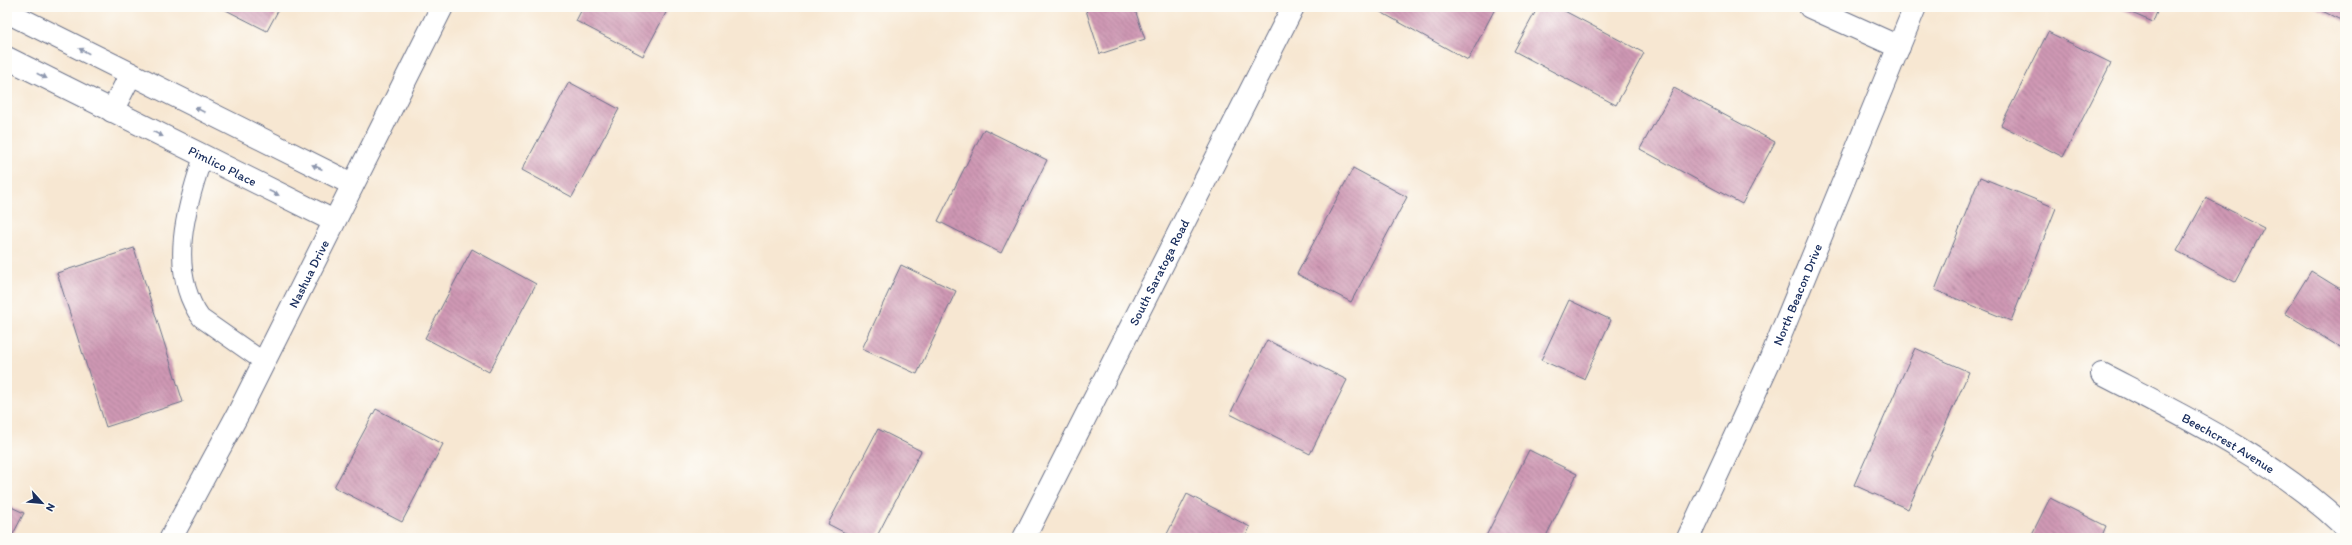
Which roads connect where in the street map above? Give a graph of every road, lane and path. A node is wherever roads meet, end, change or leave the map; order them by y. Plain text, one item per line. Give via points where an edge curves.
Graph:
1 (442, 7) edge
2 (1294, 7) edge
3 (1810, 7) edge
4 (1915, 7) edge
5 (7, 12) edge
6 (1899, 47) junction
7 (7, 58) edge
8 (131, 74) junction
9 (112, 111) junction
10 (203, 157) junction
11 (352, 184) junction
12 (334, 221) junction
13 (264, 362) junction
14 (2102, 374) dead end
15 (2345, 527) edge
16 (171, 538) edge
17 (1024, 538) edge
18 (1688, 538) edge

1 - 11 street, Nashua Drive
2 - 17 street, South Saratoga Road
3 - 6 street
4 - 6 street, North Beacon Drive
8 -> 5 street
6 - 18 street, North Beacon Drive via 1771,358
7 -> 9 street, Pimlico Place
8 - 9 street
11 -> 8 street
9 -> 10 street, Pimlico Place
10 -> 12 street, Pimlico Place
10 - 13 lane via 185,221 184,278 194,309 201,318
11 - 12 street, Nashua Drive
12 - 13 street, Nashua Drive
13 - 16 street, Nashua Drive
14 - 15 street, Beechcrest Avenue via 2193,420 2249,453 2285,477

